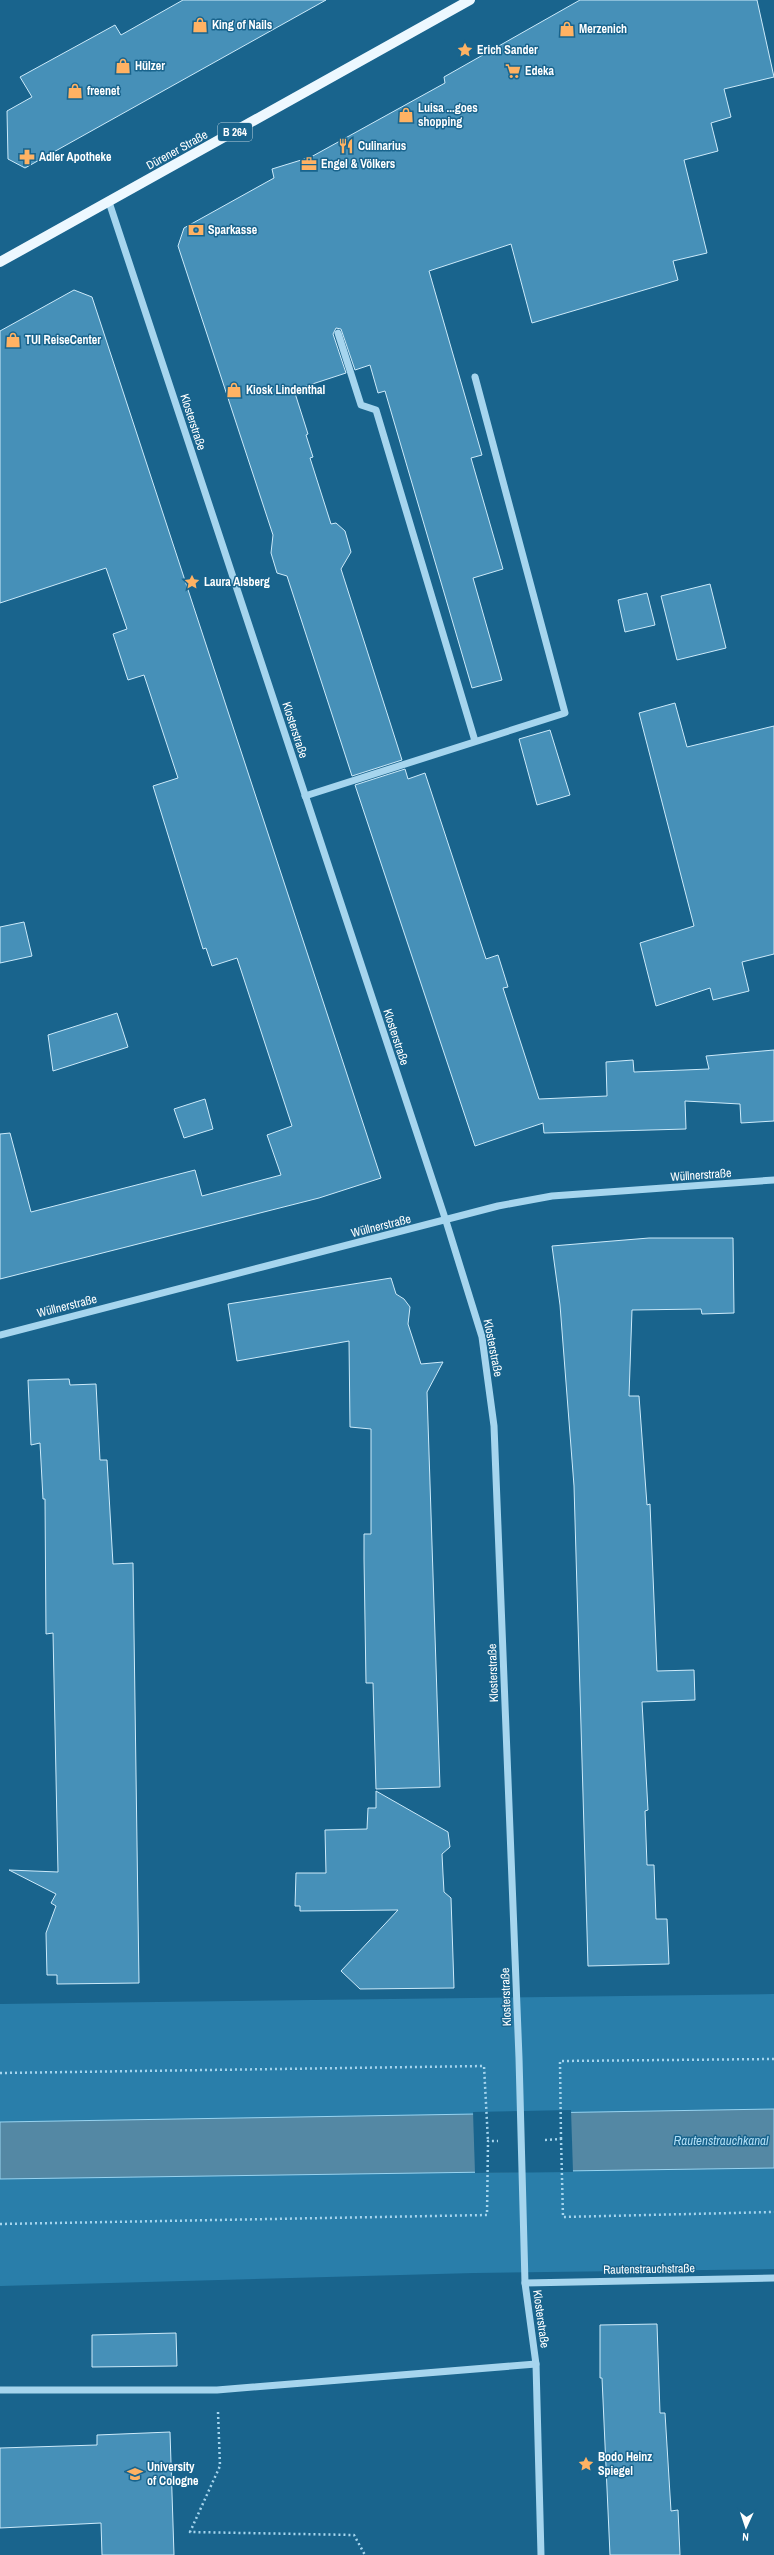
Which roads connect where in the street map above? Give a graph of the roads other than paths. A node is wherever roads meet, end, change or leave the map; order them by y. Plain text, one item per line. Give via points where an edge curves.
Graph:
1 (470, 0) edge
2 (109, 202) junction
3 (0, 262) edge
4 (338, 333) dead end
5 (475, 377) dead end
6 (474, 741) junction
7 (305, 796) junction
8 (774, 1180) edge
9 (446, 1221) junction
10 (0, 1335) edge
11 (774, 2278) edge
12 (525, 2283) junction
13 (536, 2364) junction
14 (0, 2390) edge
15 (541, 2555) edge

1 - 2 main road, Dürener Straße / B 264
2 - 3 main road, Dürener Straße / B 264
2 - 7 street, Klosterstraße
4 - 6 street via 361,405 376,410
5 - 6 street via 565,713
6 - 7 street
7 - 9 street, Klosterstraße
8 - 9 street, Wüllnerstraße via 552,1196 498,1206
9 - 10 street, Wüllnerstraße
9 - 12 street, Klosterstraße via 482,1337 494,1426
11 - 12 street, Rautenstrauchstraße
12 - 13 street, Klosterstraße
13 - 14 street via 217,2390
13 - 15 street, Klosterstraße

